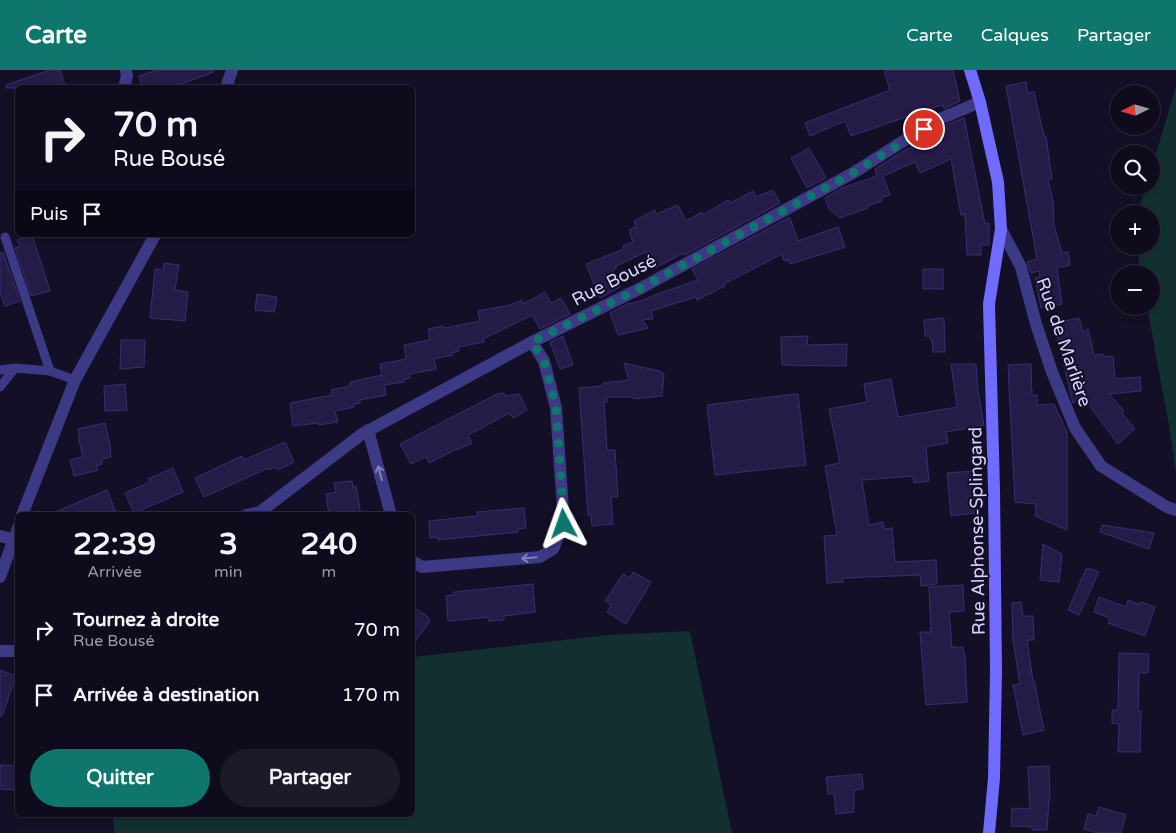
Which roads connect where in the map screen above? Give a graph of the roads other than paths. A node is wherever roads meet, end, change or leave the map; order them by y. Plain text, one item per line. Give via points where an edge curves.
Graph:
1 (126, 70) edge
2 (232, 70) edge
3 (970, 70) edge
4 (125, 85) edge
5 (227, 85) edge
6 (980, 102) junction
7 (1001, 229) junction
8 (5, 237) dead end
9 (154, 237) edge
10 (532, 342) junction
11 (15, 368) junction
12 (0, 370) edge
13 (50, 371) junction
14 (75, 380) junction
15 (0, 387) edge
16 (368, 430) junction
17 (1176, 510) edge
18 (23, 512) edge
19 (260, 512) edge
20 (390, 512) edge
21 (15, 534) edge
22 (0, 536) edge
23 (12, 558) edge
24 (415, 562) edge
25 (0, 577) edge
26 (0, 651) edge
27 (15, 651) edge
28 (988, 833) edge

1 - 4 street
2 - 5 street
3 - 6 street, Rue Alphonse-Splingard
6 - 7 street, Rue Alphonse-Splingard via 998,182
6 - 10 street, Rue Bousé via 935,121 853,173 641,288
7 - 17 street, Rue de Marlière via 1021,267 1052,372 1075,428 1101,466
7 - 28 street, Rue Alphonse-Splingard via 989,304 996,671 994,778
8 - 13 lane
9 - 14 street
10 - 16 street, Rue Bousé
10 -> 24 street via 544,361 556,408 564,524 553,549 540,557 422,567
11 - 12 lane
11 - 13 lane
11 - 15 lane
13 - 14 lane
14 - 18 street
16 - 19 street, Rue Bousé
20 -> 16 street
21 - 22 street
21 - 23 street
23 - 25 street
26 - 27 street

